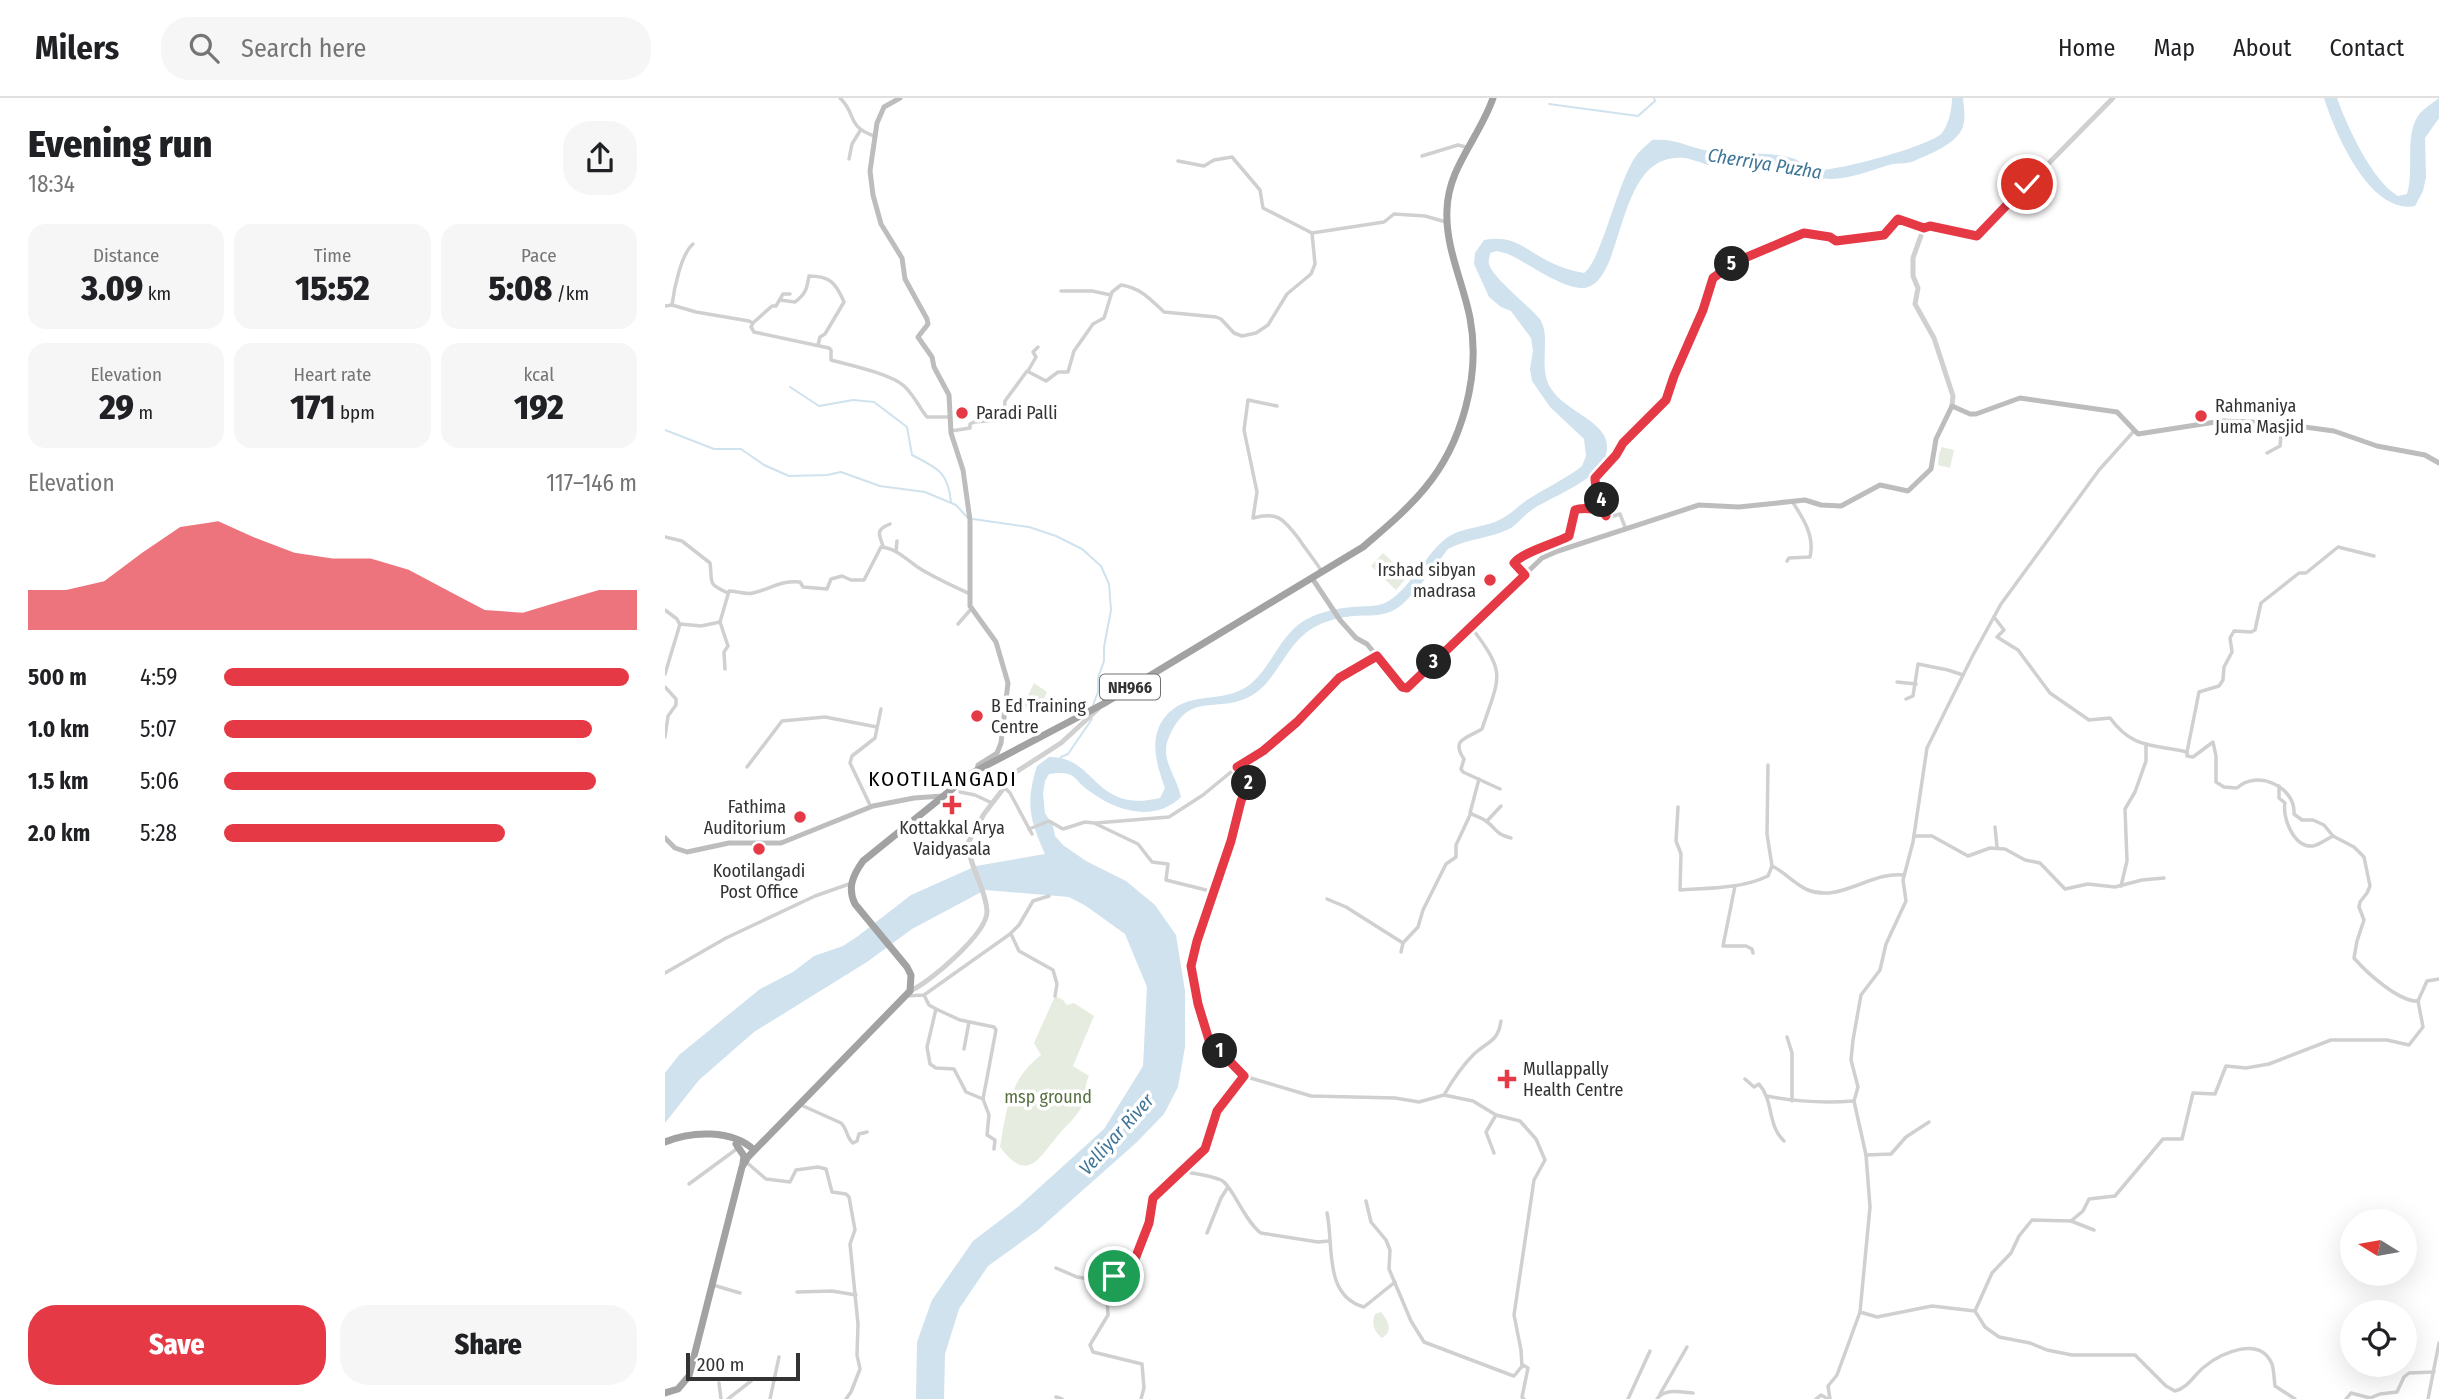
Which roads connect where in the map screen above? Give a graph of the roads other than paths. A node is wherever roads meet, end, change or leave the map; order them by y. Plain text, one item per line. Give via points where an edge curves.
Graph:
1 (840, 98) edge
2 (900, 98) edge
3 (1493, 98) edge
4 (2113, 98) edge
5 (860, 131) junction
6 (874, 136) junction
7 (1468, 148) junction
8 (1422, 156) dead end
9 (849, 159) dead end
10 (1178, 161) dead end
11 (1448, 223) junction
12 (1924, 228) junction
13 (1312, 233) junction
14 (693, 244) dead end
15 (1061, 291) dead end
16 (790, 294) dead end
17 (1111, 295) junction
18 (780, 300) junction
19 (673, 305) junction
20 (665, 306) edge
21 (753, 323) junction
22 (818, 345) junction
23 (1038, 347) dead end
24 (1028, 371) junction
25 (1277, 406) dead end
26 (1952, 406) junction
27 (950, 417) junction
28 (2283, 424) junction
29 (951, 430) junction
30 (2135, 430) junction
31 (2267, 453) dead end
32 (2439, 463) edge
33 (1792, 501) junction
34 (1606, 516) junction
35 (890, 524) dead end
36 (1625, 527) junction
37 (665, 537) edge
38 (897, 541) dead end
39 (883, 546) junction
40 (896, 551) junction
41 (2374, 556) dead end
42 (1787, 561) dead end
43 (1322, 572) junction
44 (1525, 575) junction
45 (1312, 578) junction
46 (728, 593) junction
47 (969, 594) junction
48 (972, 608) junction
49 (665, 610) edge
50 (1994, 617) junction
51 (720, 622) junction
52 (958, 624) dead end
53 (680, 625) junction
54 (1471, 627) junction
55 (1377, 656) junction
56 (725, 668) dead end
57 (665, 674) edge
58 (1963, 675) junction
59 (1897, 682) dead end
60 (1916, 684) junction
61 (665, 687) edge
62 (1906, 699) dead end
63 (1103, 705) junction
64 (881, 709) dead end
65 (877, 727) junction
66 (665, 737) edge
67 (2146, 744) junction
68 (2187, 752) junction
69 (1768, 765) dead end
70 (747, 767) dead end
71 (1237, 767) junction
72 (978, 770) junction
73 (1479, 779) junction
74 (2279, 785) junction
75 (1004, 787) junction
76 (1500, 789) dead end
77 (960, 792) dead end
78 (941, 796) junction
79 (992, 803) junction
80 (1501, 806) dead end
81 (870, 807) junction
82 (1678, 807) dead end
83 (1471, 813) junction
84 (1487, 821) junction
85 (1094, 823) junction
86 (1995, 827) dead end
87 (1029, 828) junction
88 (1032, 834) dead end
89 (1914, 836) junction
90 (2333, 836) junction
91 (665, 838) edge
92 (1511, 838) dead end
93 (1997, 847) junction
94 (1772, 866) junction
95 (1904, 875) junction
96 (2164, 878) dead end
97 (852, 883) junction
98 (1735, 886) junction
99 (2121, 886) junction
100 (1214, 892) junction
101 (1049, 896) dead end
102 (1328, 899) dead end
103 (1010, 934) junction
104 (1403, 943) junction
105 (1401, 952) dead end
106 (1753, 953) dead end
107 (665, 973) edge
108 (2439, 979) edge
109 (908, 994) junction
110 (924, 995) junction
111 (1055, 996) dead end
112 (2419, 1000) junction
113 (936, 1010) junction
114 (1501, 1021) dead end
115 (969, 1022) junction
116 (1787, 1037) dead end
117 (964, 1049) dead end
118 (1244, 1076) junction
119 (1745, 1079) dead end
120 (1444, 1095) junction
121 (1767, 1096) junction
122 (983, 1099) junction
123 (1791, 1101) junction
124 (1853, 1101) junction
125 (800, 1104) junction
126 (1496, 1115) junction
127 (1929, 1122) dead end
128 (867, 1132) dead end
129 (761, 1141) junction
130 (1784, 1141) dead end
131 (665, 1144) edge
132 (737, 1144) junction
133 (994, 1149) dead end
134 (753, 1151) junction
135 (1495, 1153) dead end
136 (1866, 1155) junction
137 (744, 1164) junction
138 (1183, 1171) junction
139 (689, 1184) dead end
140 (1228, 1187) junction
141 (1366, 1201) dead end
142 (1327, 1213) dead end
143 (2071, 1221) junction
144 (2094, 1230) dead end
145 (1207, 1233) dead end
146 (1329, 1241) junction
147 (1056, 1268) dead end
148 (1109, 1282) junction
149 (1395, 1282) junction
150 (713, 1285) junction
151 (797, 1292) dead end
152 (740, 1293) dead end
153 (856, 1295) junction
154 (1975, 1311) junction
155 (1860, 1312) junction
156 (2439, 1343) edge
157 (1687, 1346) dead end
158 (1650, 1351) dead end
159 (779, 1357) dead end
160 (1522, 1367) junction
161 (2436, 1369) edge
162 (751, 1381) dead end
163 (719, 1383) dead end
164 (1693, 1393) dead end
165 (1660, 1394) junction
166 (666, 1395) edge
167 (1056, 1397) dead end
168 (2387, 1397) edge
169 (721, 1399) edge
170 (728, 1399) edge
171 (770, 1399) edge
172 (846, 1399) edge
173 (1062, 1399) edge
174 (1141, 1399) edge
175 (1524, 1399) edge
176 (1628, 1399) edge
177 (1657, 1399) edge
178 (1816, 1399) edge
179 (1829, 1399) edge
180 (2295, 1399) edge
181 (2346, 1399) edge
182 (2428, 1399) edge

1 - 5 street
2 - 6 main road via 884,107
3 - 7 highway, NH966
4 - 12 street via 1977,236
5 - 6 street
5 - 9 street
6 - 27 main road via 870,171 875,202 881,224 902,258 905,279 927,319 918,337 949,395
7 - 8 street via 1458,145
7 - 11 highway, NH966 via 1450,188
10 - 13 street via 1204,166 1232,157 1260,190 1263,208
11 - 13 street via 1394,214 1384,222
11 - 43 highway, NH966 via 1473,343 1470,383 1456,435 1438,471 1397,518 1363,547
12 - 26 street via 1913,258 1915,304 1934,338 1953,396
12 - 34 street via 1898,219 1884,235 1836,241 1804,233 1735,262 1713,278 1666,400 1595,478
13 - 17 street via 1315,264 1311,274 1287,294 1268,325 1256,332 1237,335 1221,319 1164,312 1150,297 1126,285 1115,287
14 - 19 street via 674,286
15 - 17 street
16 - 18 street via 783,294
17 - 24 street via 1104,318 1093,324 1074,351 1067,372 1058,372 1046,381
18 - 21 street
18 - 22 street via 801,298 810,276 829,278 837,286 844,302
19 - 20 street
19 - 21 street
21 - 22 street via 754,332
22 - 27 street via 831,349 831,360 902,383 927,417
23 - 24 street
24 - 29 street via 1005,401 1001,419
25 - 43 street via 1248,400 1244,430 1257,492 1253,518 1267,514 1288,524
26 - 30 main road via 1976,414 2020,398 2043,401 2117,412
26 - 33 main road via 1936,439 1931,469 1911,490 1880,485 1841,506
27 - 29 main road
28 - 30 main road via 2222,421
28 - 31 street via 2280,446
28 - 32 main road via 2334,431 2377,446 2425,455
29 - 47 main road via 970,520
30 - 50 street via 2099,470
33 - 36 main road via 1739,507 1699,505
33 - 42 street via 1807,526 1811,551 1810,557
34 - 36 street via 1620,514
34 - 44 street via 1595,509 1575,510 1569,536 1526,553 1514,563
35 - 39 street via 878,533
36 - 44 main road via 1542,558
37 - 46 street via 682,541 710,563 712,583
38 - 40 street
39 - 40 street
39 - 46 street via 864,580 842,576 831,579 827,589 790,581 752,594
40 - 47 street
41 - 68 street via 2334,548 2261,603 2255,629 2234,631 2223,680 2219,686 2199,692
43 - 45 highway, NH966
44 - 54 main road
45 - 55 main road via 1340,620
45 - 63 highway, NH966
46 - 51 street
47 - 48 main road
48 - 52 street
48 - 72 main road via 996,642 1008,683 1001,743
49 - 53 street
50 - 58 street
50 - 67 street via 2004,630 1997,637 2018,650 2050,693 2089,720 2110,718 2122,733
51 - 53 street
51 - 56 street via 728,646
53 - 57 street
54 - 55 main road via 1407,688
54 - 73 street via 1491,654 1498,679 1482,729 1458,746 1464,759 1462,771
55 - 71 street via 1339,678 1297,722
58 - 60 street via 1918,664
58 - 89 street via 1927,748
59 - 60 street
60 - 62 street via 1913,696
61 - 66 street via 676,699
63 - 72 highway, NH966
63 - 75 street via 1061,743 1016,772
64 - 65 street
65 - 70 street via 825,717 786,720
65 - 81 street via 875,738 852,756 850,763
67 - 68 street
67 - 99 street via 2146,761 2125,809 2127,862
68 - 74 street via 2193,757 2213,742 2220,786 2237,788 2247,781 2266,780
69 - 94 street via 1767,834
71 - 85 street via 1169,817
71 - 100 street via 1250,781
72 - 78 highway, NH966
73 - 76 street
73 - 83 street
74 - 90 street via 2291,799 2294,814 2324,825
74 - 90 street via 2285,818 2303,844 2314,846
75 - 79 street
75 - 87 street
77 - 79 street
78 - 81 main road
78 - 97 highway, NH966 via 874,851
79 - 109 street via 969,839 987,912 983,926 952,959
80 - 84 street
81 - 91 main road via 781,843 729,843 687,852
82 - 98 street via 1680,890
83 - 84 street
83 - 104 street via 1456,845 1456,857 1446,864 1418,928
84 - 92 street via 1493,830
85 - 87 street via 1063,829 1049,821
85 - 100 street via 1138,844 1152,862 1168,864 1166,880
86 - 93 street
87 - 88 street
89 - 93 street via 1932,836 1968,856
89 - 95 street
90 - 112 street via 2364,857 2369,880 2359,907 2364,920 2354,958 2400,996
93 - 99 street via 2040,863 2065,889 2088,884
94 - 95 street via 1810,891 1825,893 1845,891 1873,878
94 - 98 street via 1768,876
95 - 124 street via 1903,908 1879,970 1861,995 1851,1060 1857,1095
96 - 99 street
97 - 107 street via 726,938
97 - 109 highway via 852,897 911,975
98 - 106 street via 1723,946 1746,947
100 - 118 street via 1191,966 1209,1040
101 - 103 street via 1033,901
102 - 104 street
103 - 110 street
103 - 111 street via 1019,951 1053,970
104 - 105 street
108 - 112 street via 2427,981
109 - 110 street
109 - 125 highway
110 - 113 street
112 - 143 street via 2423,1027 2409,1045 2387,1040 2331,1040 2269,1064 2226,1066 2215,1094 2193,1093 2182,1139 2163,1139 2115,1196 2089,1199
113 - 115 street
113 - 122 street via 927,1047 930,1064 954,1069 965,1092
114 - 120 street via 1494,1039 1474,1055
115 - 117 street
115 - 122 street via 996,1030
116 - 123 street
118 - 120 street via 1311,1096 1419,1102
118 - 138 street via 1217,1111 1208,1144
119 - 121 street via 1755,1087 1759,1084
120 - 126 street via 1473,1101
121 - 123 street
121 - 130 street via 1771,1121
122 - 133 street via 989,1115 986,1131 995,1140
123 - 124 street
124 - 136 street
125 - 128 street via 841,1123 853,1143
125 - 129 highway
126 - 135 street via 1486,1132
126 - 160 street via 1520,1121 1536,1139 1545,1160 1534,1180 1514,1315
127 - 136 street via 1891,1154
129 - 132 highway
129 - 134 highway
131 - 132 highway via 702,1138
132 - 134 highway
132 - 137 highway
132 - 139 street
134 - 137 highway
136 - 155 street via 1870,1207
137 - 150 highway
137 - 153 street via 766,1179 790,1182 796,1170 826,1168 832,1192 849,1197 855,1230 850,1244
138 - 140 street via 1222,1180
138 - 148 street via 1153,1198 1149,1223 1132,1265
140 - 145 street
140 - 146 street via 1261,1233
141 - 149 street via 1371,1222 1391,1250 1389,1269
142 - 146 street
143 - 144 street
143 - 154 street via 2032,1220 1992,1273
146 - 149 street via 1335,1282 1352,1302 1367,1306
147 - 148 street
148 - 174 street via 1108,1315 1090,1349 1142,1364
149 - 160 street via 1424,1342 1511,1375
150 - 152 street
150 - 166 highway via 689,1376
151 - 153 street
153 - 172 street via 860,1369
154 - 155 street via 1932,1307 1877,1317
154 - 180 street via 1985,1327 1999,1337 2047,1350 2072,1355 2135,1354 2175,1391 2219,1357 2255,1348 2272,1363 2275,1386
155 - 179 street via 1837,1375 1828,1387
156 - 161 street
157 - 165 street
158 - 176 street
159 - 171 street
160 - 175 street via 1528,1367
161 - 168 street via 2409,1373 2397,1392
161 - 182 street
162 - 170 street
163 - 169 street
164 - 165 street
165 - 177 street
167 - 173 street
168 - 181 street via 2351,1393
178 - 179 street via 1821,1395

